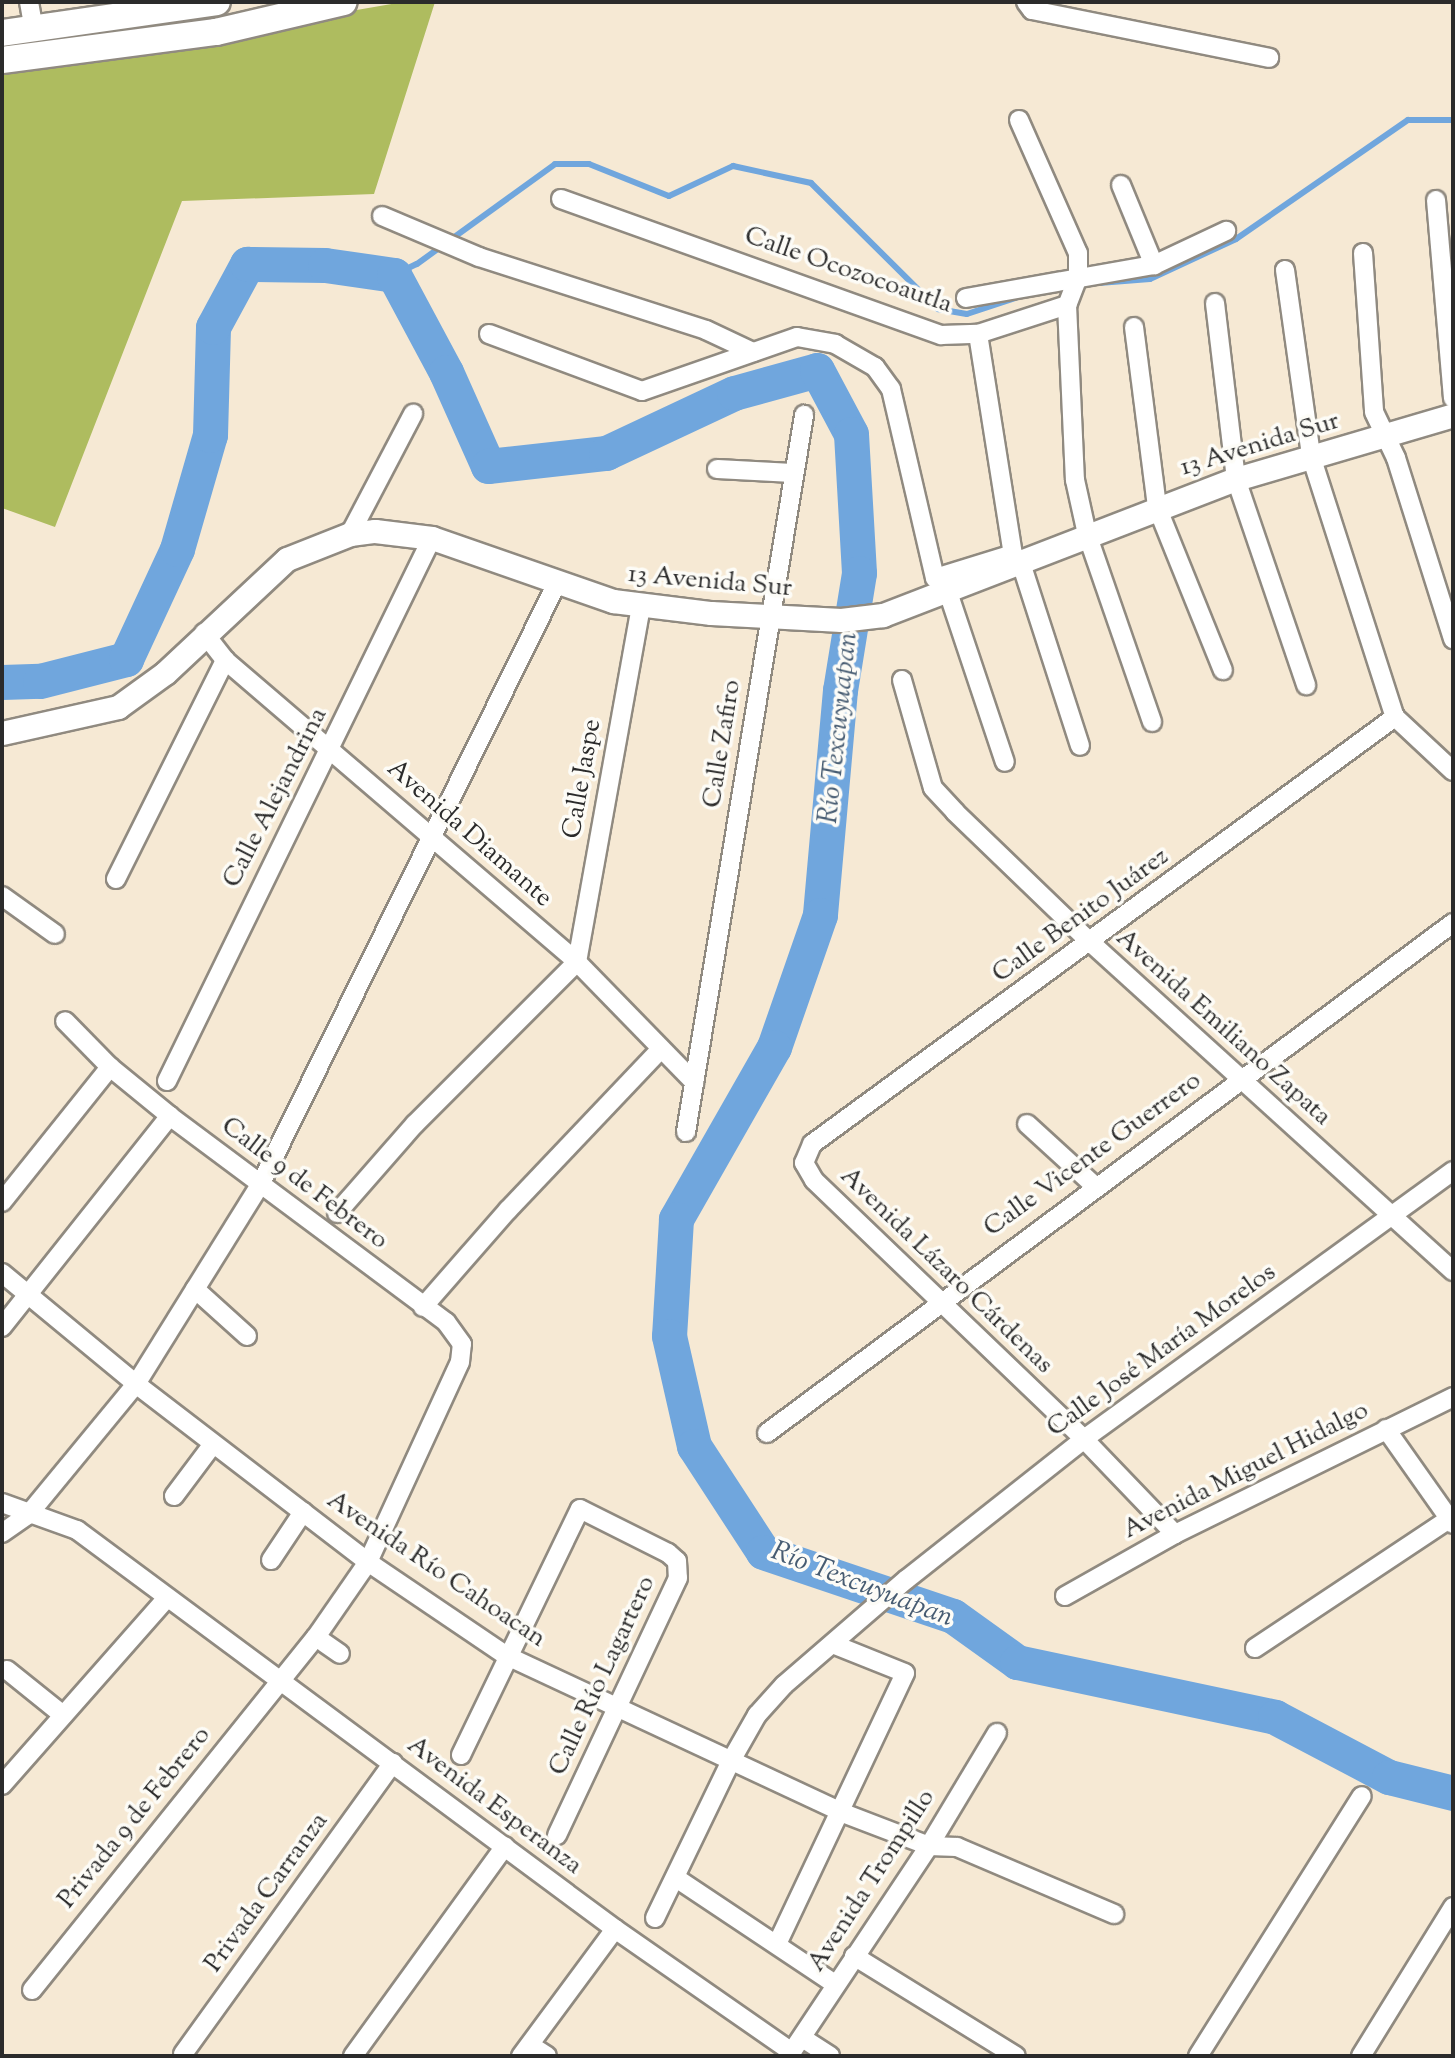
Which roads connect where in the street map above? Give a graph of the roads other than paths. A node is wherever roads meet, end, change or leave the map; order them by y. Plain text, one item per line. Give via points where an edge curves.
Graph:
1 (29, 2) edge
2 (217, 2) edge
3 (344, 2) edge
4 (1026, 2) edge
5 (170, 6) edge
6 (34, 29) junction
7 (2, 33) edge
8 (1269, 58) dead end
9 (2, 60) edge
10 (1019, 120) dead end
11 (1121, 185) dead end
12 (561, 199) dead end
13 (1436, 200) dead end
14 (383, 216) dead end
15 (1226, 231) dead end
16 (1363, 253) dead end
17 (1154, 265) junction
18 (1285, 270) dead end
19 (1078, 277) junction
20 (966, 298) dead end
21 (1215, 303) dead end
22 (1067, 306) junction
23 (1134, 327) dead end
24 (489, 334) dead end
25 (978, 334) junction
26 (753, 352) junction
27 (1453, 398) edge
28 (413, 414) dead end
29 (804, 415) dead end
30 (1453, 415) edge
31 (1384, 437) junction
32 (1311, 456) junction
33 (717, 469) dead end
34 (793, 473) junction
35 (1236, 479) junction
36 (1157, 508) junction
37 (350, 534) junction
38 (1087, 534) junction
39 (432, 538) junction
40 (1017, 558) junction
41 (555, 584) junction
42 (942, 585) junction
43 (641, 606) junction
44 (771, 616) junction
45 (204, 633) junction
46 (1453, 639) edge
47 (225, 660) junction
48 (1223, 670) dead end
49 (902, 680) dead end
50 (1306, 685) dead end
51 (1395, 717) junction
52 (1152, 722) dead end
53 (2, 733) edge
54 (1080, 746) dead end
55 (331, 749) junction
56 (1005, 762) dead end
57 (1453, 771) edge
58 (433, 837) junction
59 (116, 879) dead end
60 (2, 896) edge
61 (1453, 923) edge
62 (55, 934) dead end
63 (1090, 942) junction
64 (578, 962) junction
65 (65, 1021) dead end
66 (661, 1049) junction
67 (110, 1067) junction
68 (1240, 1079) junction
69 (167, 1080) dead end
70 (694, 1083) junction
71 (170, 1116) junction
72 (1027, 1124) dead end
73 (686, 1132) dead end
74 (804, 1163) joint
75 (1453, 1171) edge
76 (260, 1185) junction
77 (1096, 1186) junction
78 (2, 1202) edge
79 (337, 1213) dead end
80 (1392, 1217) junction
81 (1453, 1271) edge
82 (2, 1273) edge
83 (195, 1289) junction
84 (27, 1294) junction
85 (938, 1302) junction
86 (423, 1307) junction
87 (2, 1326) edge
88 (247, 1336) dead end
89 (462, 1345) joint
90 (136, 1384) junction
91 (1453, 1397) edge
92 (1386, 1429) junction
93 (767, 1433) dead end
94 (1084, 1439) junction
95 (213, 1444) junction
96 (174, 1496) dead end
97 (2, 1503) edge
98 (303, 1512) junction
99 (28, 1516) junction
100 (1451, 1521) edge
101 (2, 1533) edge
102 (1175, 1534) junction
103 (271, 1560) dead end
104 (368, 1562) junction
105 (1065, 1596) dead end
106 (167, 1598) junction
107 (316, 1637) junction
108 (835, 1646) junction
109 (1255, 1648) dead end
110 (340, 1654) dead end
111 (507, 1656) junction
112 (7, 1670) dead end
113 (280, 1680) junction
114 (619, 1708) junction
115 (63, 1715) junction
116 (997, 1733) dead end
117 (461, 1755) dead end
118 (732, 1759) junction
119 (393, 1763) junction
120 (2, 1785) edge
121 (1362, 1796) dead end
122 (843, 1813) junction
123 (557, 1835) dead end
124 (505, 1846) junction
125 (929, 1846) junction
126 (676, 1878) junction
127 (1453, 1906) edge
128 (1114, 1914) dead end
129 (655, 1918) dead end
130 (615, 1929) junction
131 (778, 1942) junction
132 (854, 1956) junction
133 (835, 1984) junction
134 (32, 1990) dead end
135 (795, 2049) edge
136 (525, 2050) edge
137 (183, 2054) dead end
138 (352, 2056) edge
139 (547, 2056) edge
140 (830, 2056) edge
141 (1016, 2056) edge
142 (1198, 2056) edge
143 (1361, 2056) edge

1 - 6 street
2 - 5 main road
3 - 9 main road via 216,32
4 - 8 street via 1032,10
5 - 6 main road
6 - 7 main road
10 - 19 street via 1078,253
11 - 17 street
12 - 25 street, Calle Ocozocoautla via 942,335
13 - 27 street
14 - 26 street via 479,257 706,330
15 - 17 street
16 - 31 street via 1374,412
17 - 19 street
18 - 32 street
19 - 20 street
19 - 22 street
21 - 35 street
22 - 25 street
22 - 38 street via 1075,480
23 - 36 street
24 - 26 street via 642,391
25 - 40 street, Calle Ocozocoautla
26 - 42 street via 797,337 835,344 875,367 891,390
28 - 37 street
29 - 34 street, Calle Zafiro
30 - 31 street, 13 Avenida Sur
31 - 32 street, 13 Avenida Sur
31 - 46 street via 1396,458
32 - 35 street, 13 Avenida Sur
32 - 51 street
33 - 34 street
34 - 44 street, Calle Zafiro
35 - 36 street, 13 Avenida Sur
35 - 50 street
36 - 38 street, 13 Avenida Sur
36 - 48 street
37 - 39 street, 13 Avenida Sur via 375,531
37 - 45 street, 13 Avenida Sur via 287,559
38 - 40 street, 13 Avenida Sur
38 - 52 street
39 - 41 street, 13 Avenida Sur
39 - 55 street, Calle Alejandrina
40 - 42 street, 13 Avenida Sur
40 - 54 street, Calle Ocozocoautla
41 - 43 street, 13 Avenida Sur
41 - 58 street
42 - 44 street, 13 Avenida Sur via 883,615 841,620
42 - 56 street
43 - 44 street, 13 Avenida Sur
43 - 64 street, Calle Jaspe
44 - 70 street, Calle Zafiro
45 - 47 street, Avenida Diamante
45 - 53 street, 13 Avenida Sur via 165,673 118,707
47 - 55 street, Avenida Diamante
47 - 59 street
49 - 63 street, Avenida Emiliano Zapata via 933,788
51 - 57 street
51 - 63 street, Calle Benito Juárez
55 - 58 street, Avenida Diamante
55 - 69 street, Calle Alejandrina
58 - 64 street, Avenida Diamante
58 - 76 street
60 - 62 street
61 - 68 street, Calle Vicente Guerrero
63 - 68 street, Avenida Emiliano Zapata
63 - 74 street, Calle Benito Juárez via 812,1144
64 - 66 street, Avenida Diamante
64 - 79 street via 415,1125
65 - 67 street, Calle 9 de Febrero
66 - 70 street, Avenida Diamante
66 - 86 street
67 - 71 street, Calle 9 de Febrero
67 - 78 street
68 - 77 street, Calle Vicente Guerrero
68 - 80 street, Avenida Emiliano Zapata
70 - 73 street, Calle Zafiro
71 - 76 street, Calle 9 de Febrero
71 - 84 street
72 - 77 street
74 - 85 street, Avenida Lázaro Cárdenas via 814,1180
75 - 80 street, Calle José María Morelos
76 - 83 street
76 - 86 street, Calle 9 de Febrero
77 - 85 street, Calle Vicente Guerrero
80 - 81 street, Avenida Emiliano Zapata
80 - 94 street, Calle José María Morelos
82 - 84 street, Avenida Río Cahoacan
83 - 88 street
83 - 90 street
84 - 87 street
84 - 90 street, Avenida Río Cahoacan
85 - 93 street, Calle Vicente Guerrero
85 - 94 street, Avenida Lázaro Cárdenas
86 - 89 street, Calle 9 de Febrero via 446,1322
89 - 104 street, Privada 9 de Febrero via 460,1362
90 - 95 street, Avenida Río Cahoacan
90 - 99 street
91 - 92 street, Avenida Miguel Hidalgo
92 - 100 street
92 - 102 street, Avenida Miguel Hidalgo
94 - 102 street, Avenida Lázaro Cárdenas
94 - 108 street, Calle José María Morelos via 907,1579
95 - 96 street
95 - 98 street, Avenida Río Cahoacan
97 - 99 street, Avenida Esperanza
98 - 103 street
98 - 104 street, Avenida Río Cahoacan
99 - 101 street
99 - 106 street, Avenida Esperanza via 77,1530
100 - 109 street
102 - 105 street, Avenida Miguel Hidalgo
104 - 107 street, Privada 9 de Febrero
104 - 111 street, Avenida Río Cahoacan
106 - 113 street, Avenida Esperanza
106 - 115 street
107 - 110 street
107 - 113 street, Privada 9 de Febrero
108 - 118 street, Calle José María Morelos via 784,1685 757,1714
108 - 122 street via 905,1673
111 - 114 street, Avenida Río Cahoacan
111 - 114 street, Calle Río Lagartero via 580,1508 677,1561 678,1578
111 - 117 street
112 - 115 street
113 - 119 street, Avenida Esperanza
113 - 134 street, Privada 9 de Febrero
114 - 118 street, Avenida Río Cahoacan
114 - 123 street, Calle Río Lagartero
115 - 120 street
116 - 125 street, Avenida Trompillo
118 - 122 street, Avenida Río Cahoacan
118 - 126 street, Calle José María Morelos
119 - 124 street, Avenida Esperanza
119 - 137 street, Privada Carranza
121 - 142 street
122 - 125 street, Avenida Río Cahoacan
122 - 131 street
124 - 130 street, Avenida Esperanza
124 - 138 street
125 - 128 street, Avenida Río Cahoacan via 957,1847
125 - 132 street, Avenida Trompillo
126 - 129 street, Calle José María Morelos
126 - 131 street
127 - 143 street
130 - 135 street, Avenida Esperanza
130 - 136 street
131 - 133 street
132 - 133 street, Avenida Trompillo
132 - 141 street
133 - 135 street, Avenida Trompillo
135 - 140 street, Avenida Esperanza
136 - 139 street

